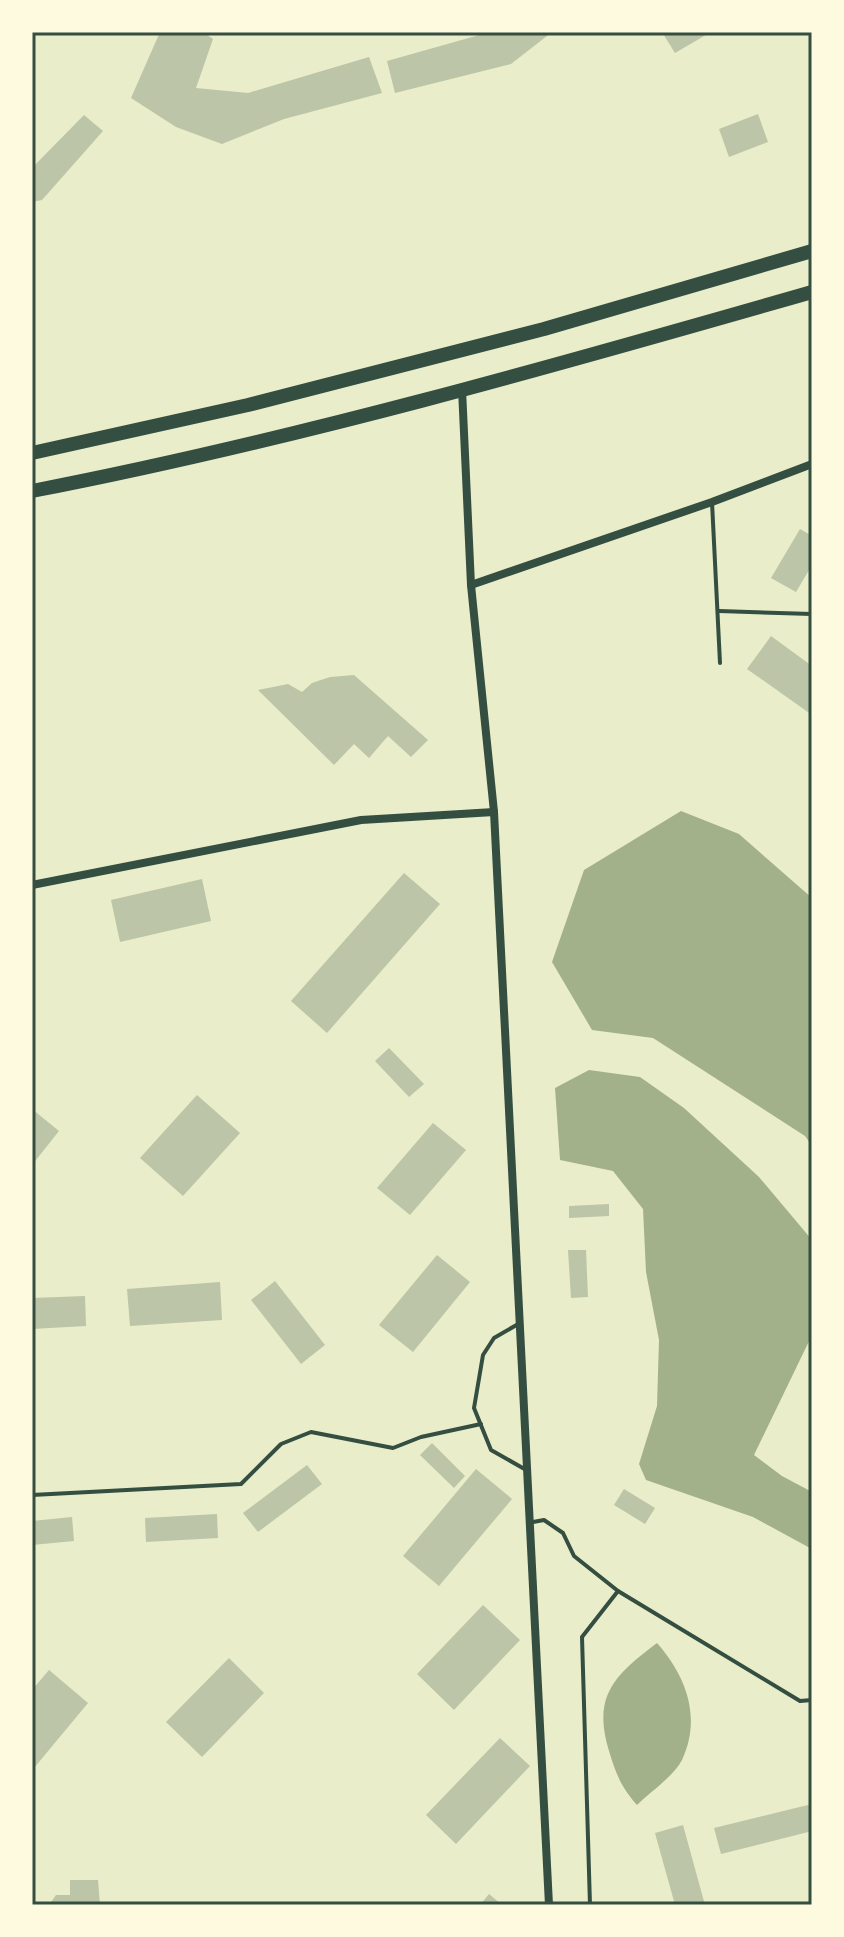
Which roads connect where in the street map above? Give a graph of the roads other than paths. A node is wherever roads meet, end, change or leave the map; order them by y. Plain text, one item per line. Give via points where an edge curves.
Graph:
1 (812, 251) edge
2 (812, 292) edge
3 (462, 389) junction
4 (32, 453) edge
5 (812, 464) edge
6 (32, 491) edge
7 (712, 502) junction
8 (471, 585) junction
9 (718, 611) junction
10 (812, 614) edge
11 (720, 663) dead end
12 (494, 812) junction
13 (32, 885) edge
14 (522, 1322) junction
15 (481, 1424) junction
16 (530, 1472) junction
17 (32, 1495) edge
18 (533, 1522) junction
19 (618, 1591) junction
20 (812, 1700) edge
21 (549, 1905) edge
22 (590, 1905) edge

1 - 4 highway via 544,329 248,405
2 - 3 highway
3 - 6 highway via 261,441
3 - 8 street
5 - 7 street
7 - 8 street
7 - 9 lane
8 - 12 street
9 - 10 lane
9 - 11 lane
12 - 13 street via 361,820
12 - 14 street
14 - 15 lane via 494,1338 483,1355 474,1408
14 - 16 street
15 - 16 lane via 491,1450
15 - 17 lane via 393,1448 311,1432 281,1444 241,1484
16 - 18 street
18 - 19 lane via 544,1520 563,1533 574,1556
18 - 21 street
19 - 20 lane via 800,1701
19 - 22 lane via 582,1637

